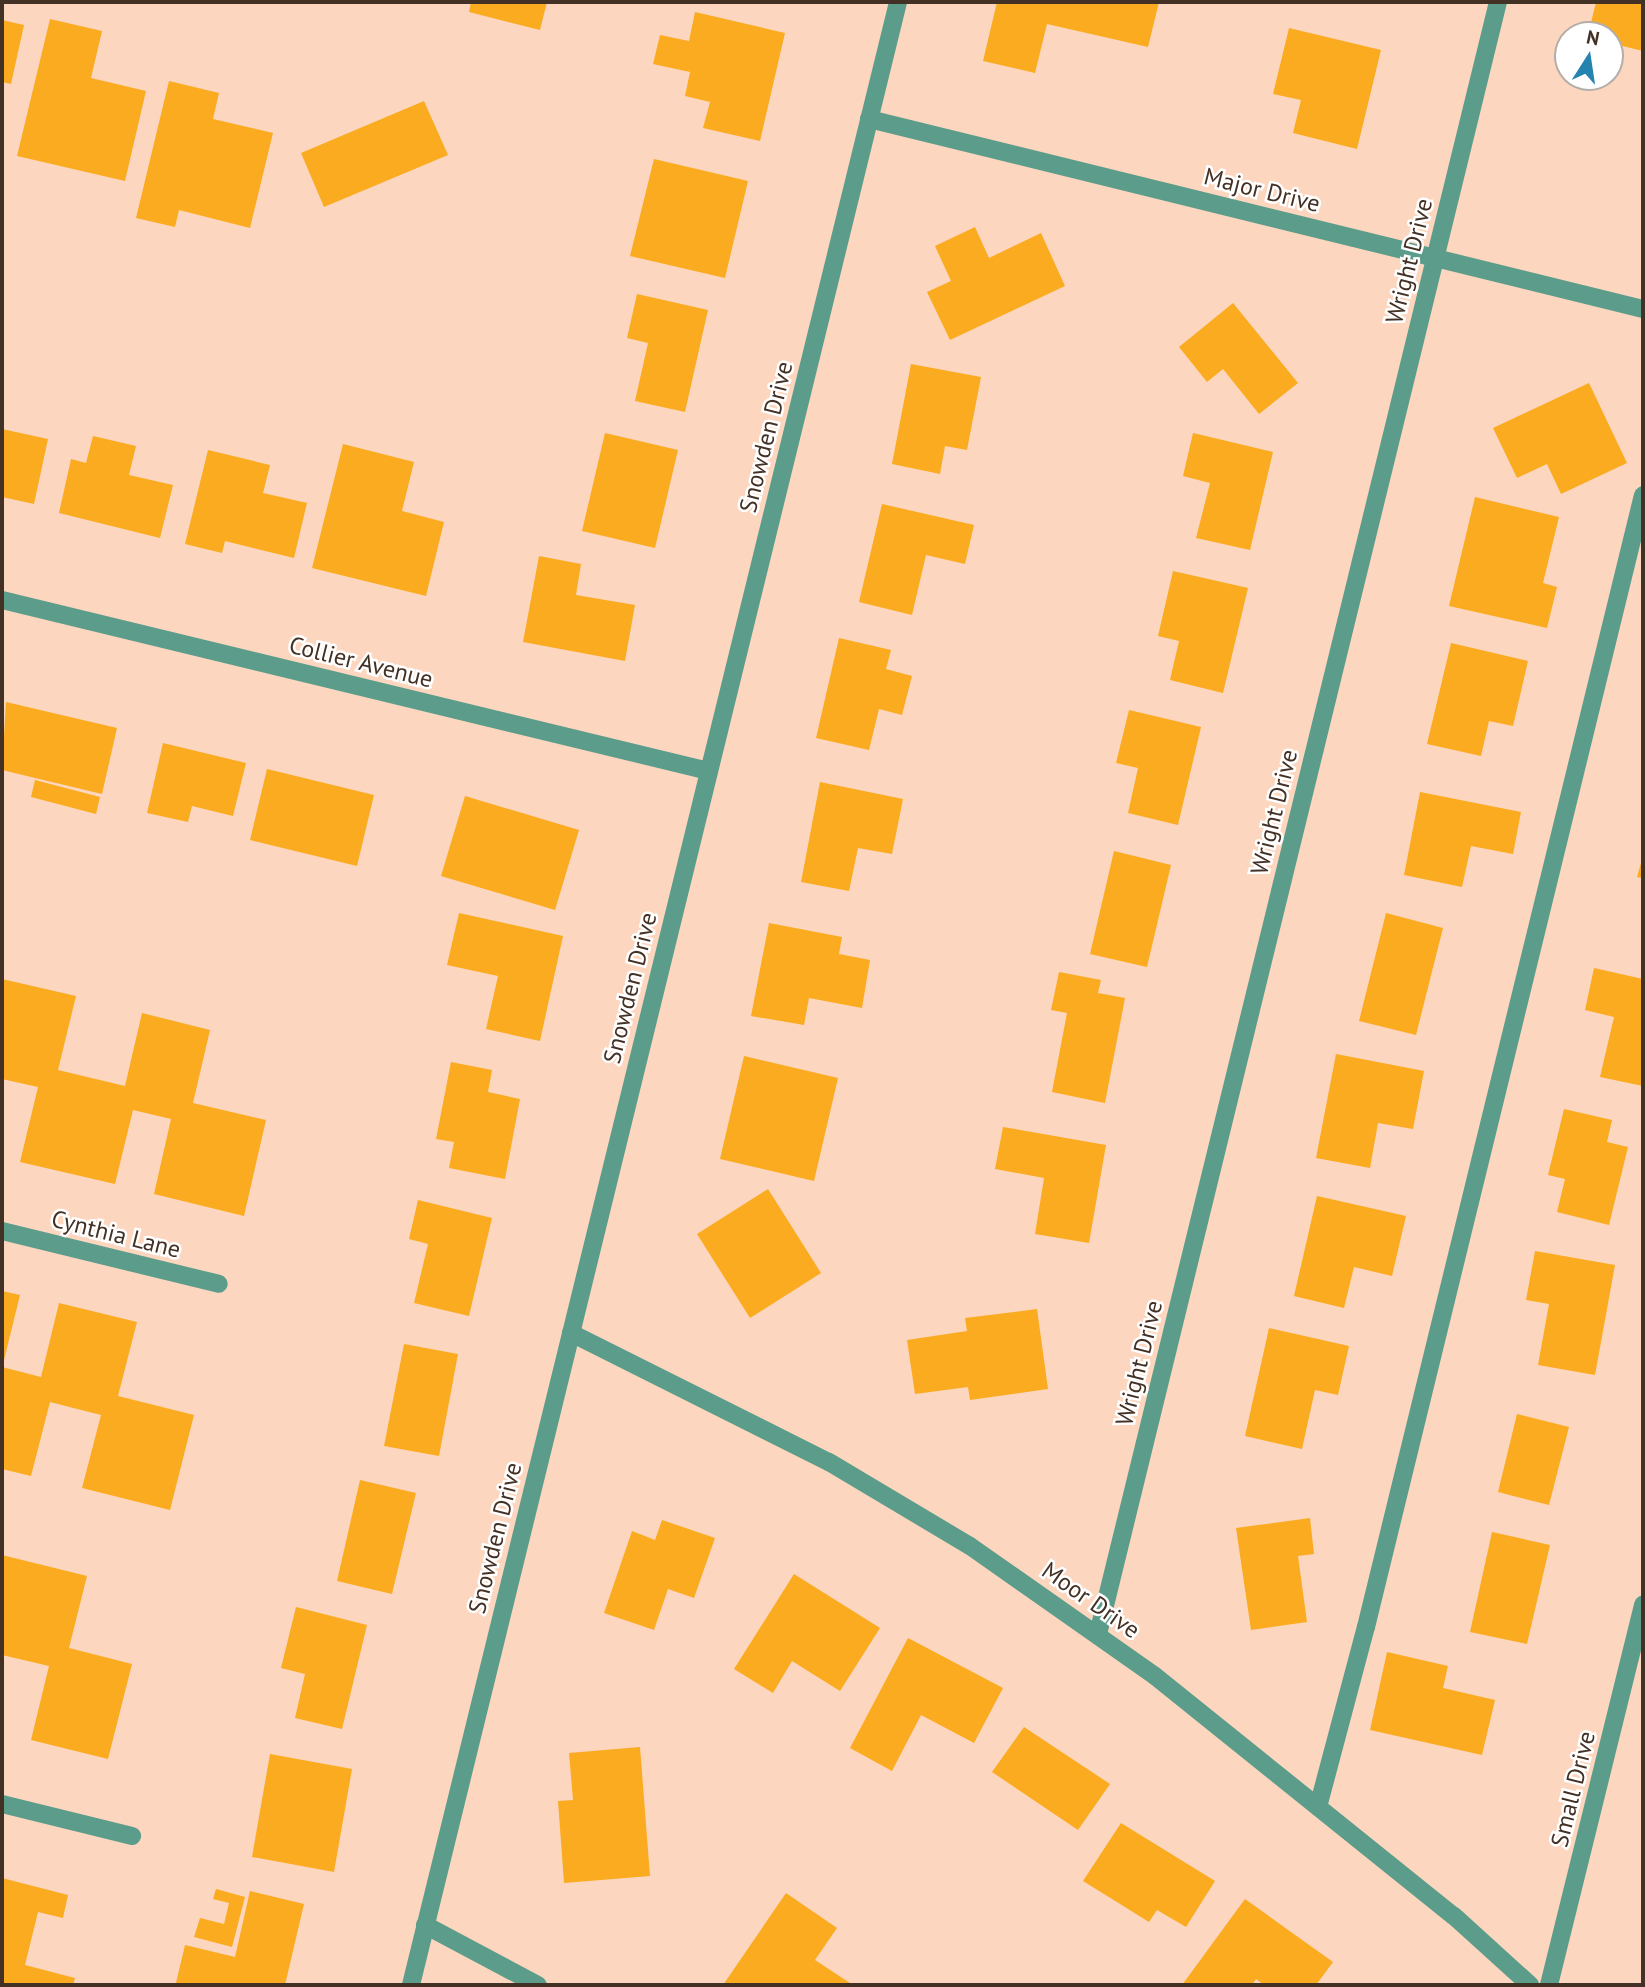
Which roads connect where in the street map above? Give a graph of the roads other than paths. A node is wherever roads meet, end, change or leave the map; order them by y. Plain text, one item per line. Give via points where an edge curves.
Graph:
1 (898, 2) edge
2 (1498, 2) edge
3 (869, 119) junction
4 (1435, 258) junction
5 (1643, 309) edge
6 (1643, 495) edge
7 (2, 600) edge
8 (709, 771) junction
9 (2, 1231) edge
10 (219, 1284) dead end
11 (571, 1333) junction
12 (1643, 1604) edge
13 (1098, 1634) junction
14 (2, 1804) edge
15 (1318, 1807) junction
16 (132, 1836) dead end
17 (425, 1925) junction
18 (411, 1985) edge
19 (538, 1985) edge
20 (1530, 1985) edge
21 (1549, 1985) edge

1 - 3 street, Snowden Drive
2 - 4 street, Wright Drive
3 - 4 street, Major Drive
3 - 8 street, Snowden Drive
4 - 5 street, Major Drive
4 - 13 street, Wright Drive
6 - 15 street via 1367,1627
7 - 8 street, Collier Avenue
8 - 11 street, Snowden Drive
9 - 10 street, Cynthia Lane
11 - 13 street, Moor Drive via 829,1462 970,1546
11 - 17 street, Snowden Drive
12 - 21 street, Small Drive
13 - 15 street, Moor Drive
14 - 16 street
15 - 20 street, Moor Drive via 1454,1916
17 - 18 street, Snowden Drive
17 - 19 street

